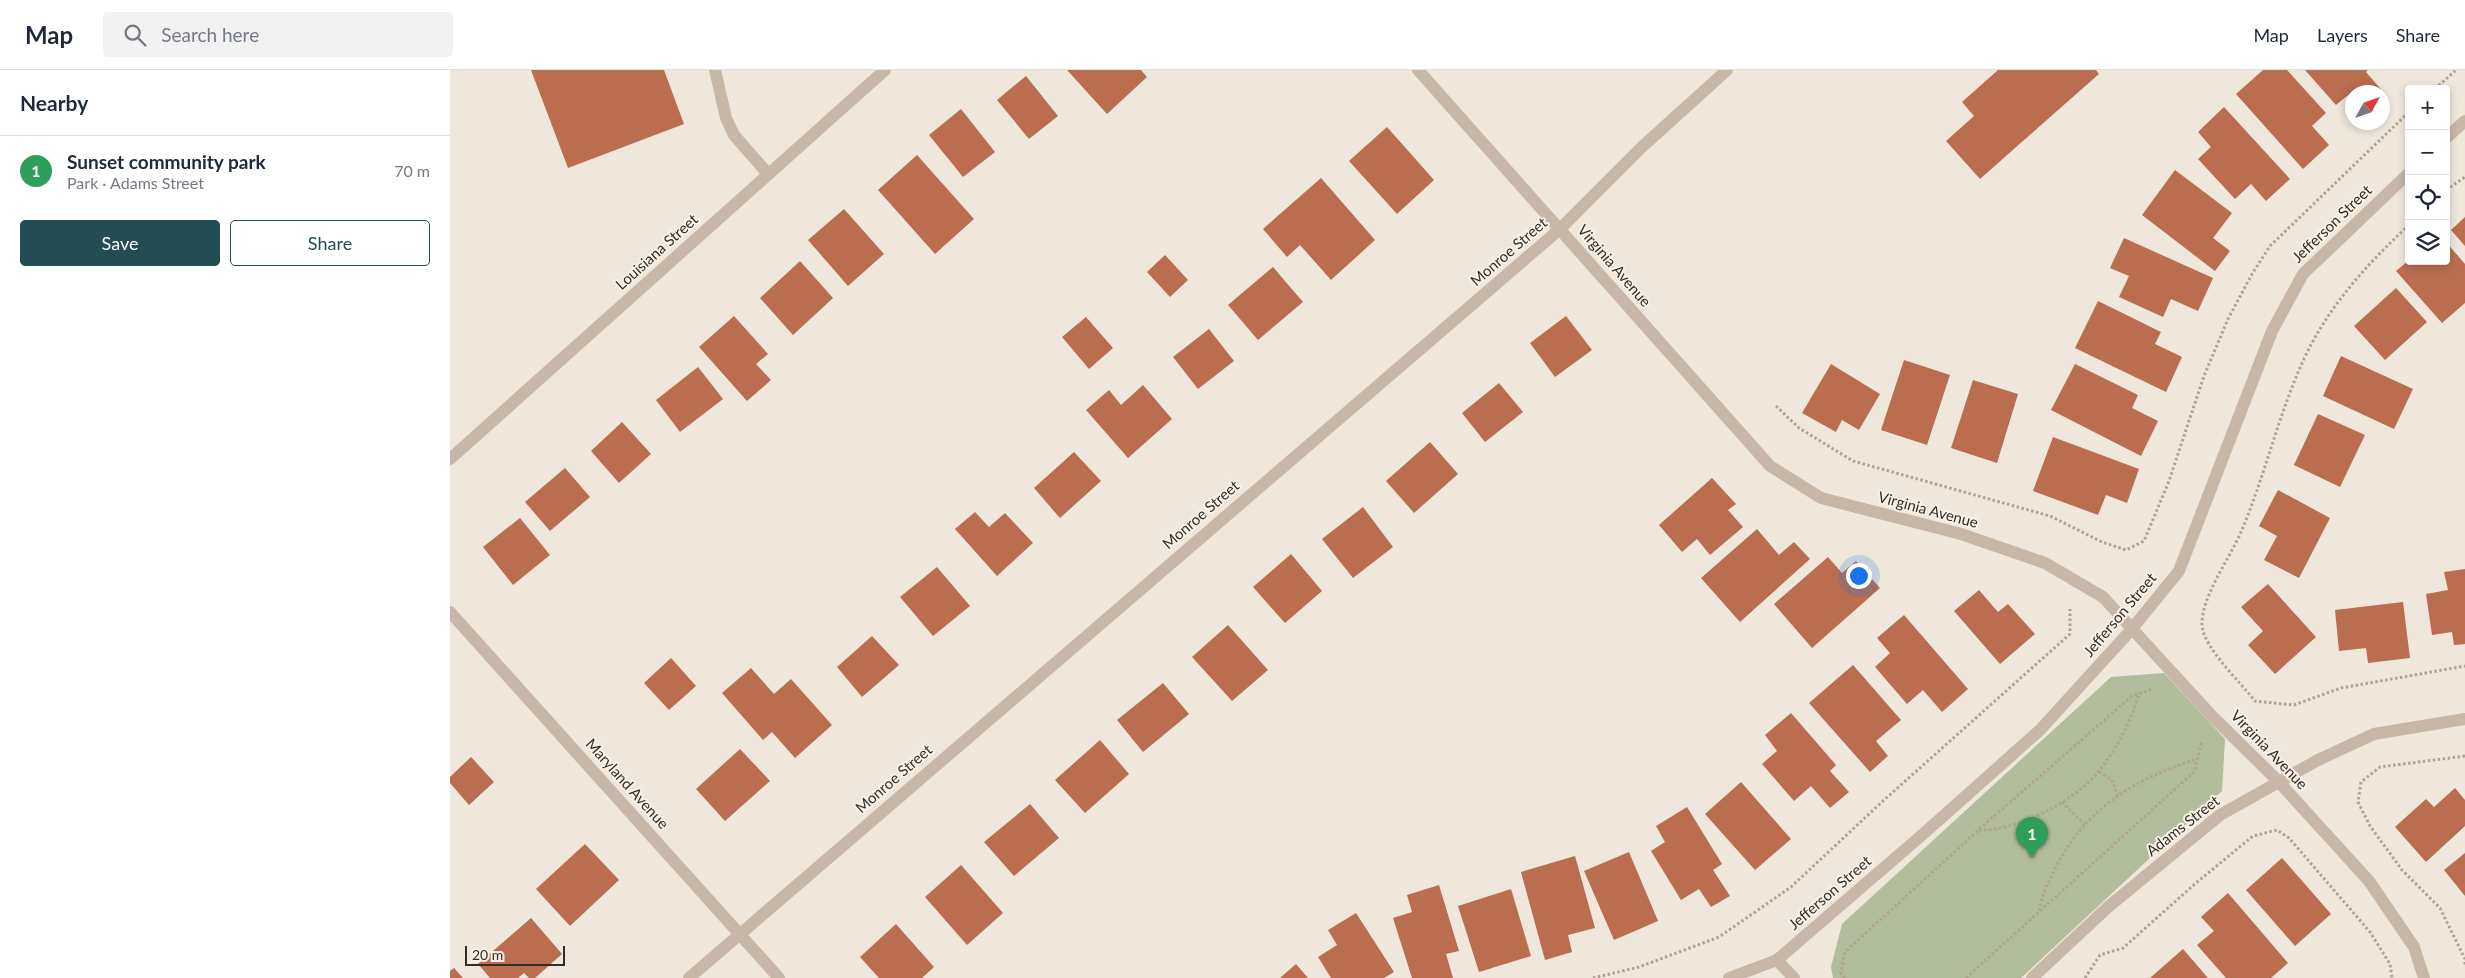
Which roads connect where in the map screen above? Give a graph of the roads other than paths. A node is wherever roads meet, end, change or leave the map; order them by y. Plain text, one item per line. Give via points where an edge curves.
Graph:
1 (715, 70) edge
2 (885, 70) edge
3 (1418, 70) edge
4 (1727, 70) edge
5 (2465, 121) edge
6 (2450, 134) edge
7 (768, 174) junction
8 (2407, 175) edge
9 (1560, 229) junction
10 (450, 459) edge
11 (450, 612) edge
12 (2131, 630) junction
13 (2465, 719) edge
14 (2278, 781) junction
15 (739, 933) junction
16 (1778, 960) junction
17 (689, 978) edge
18 (779, 978) edge
19 (1729, 978) edge
20 (1794, 978) edge
21 (2032, 978) edge
22 (2424, 978) edge

1 - 7 street via 726,118 734,135
2 - 7 street, Louisiana Street
3 - 9 street, Virginia Avenue
4 - 9 street, Monroe Street via 1642,147
5 - 6 street
7 - 10 street, Louisiana Street
8 - 12 street, Jefferson Street via 2303,274 2272,331 2179,571
9 - 12 street, Virginia Avenue via 1770,466 1821,498 1961,534 2046,563 2103,597
9 - 15 street, Monroe Street
11 - 15 street, Maryland Avenue
12 - 14 street, Virginia Avenue
12 - 16 street, Jefferson Street via 2040,730
13 - 14 street, Adams Street via 2374,734
14 - 21 street, Adams Street via 2220,815 2108,908
14 - 22 street, Virginia Avenue via 2369,881 2414,946
15 - 17 street, Monroe Street
15 - 18 street, Maryland Avenue
16 - 19 street, Jefferson Street
16 - 20 street

